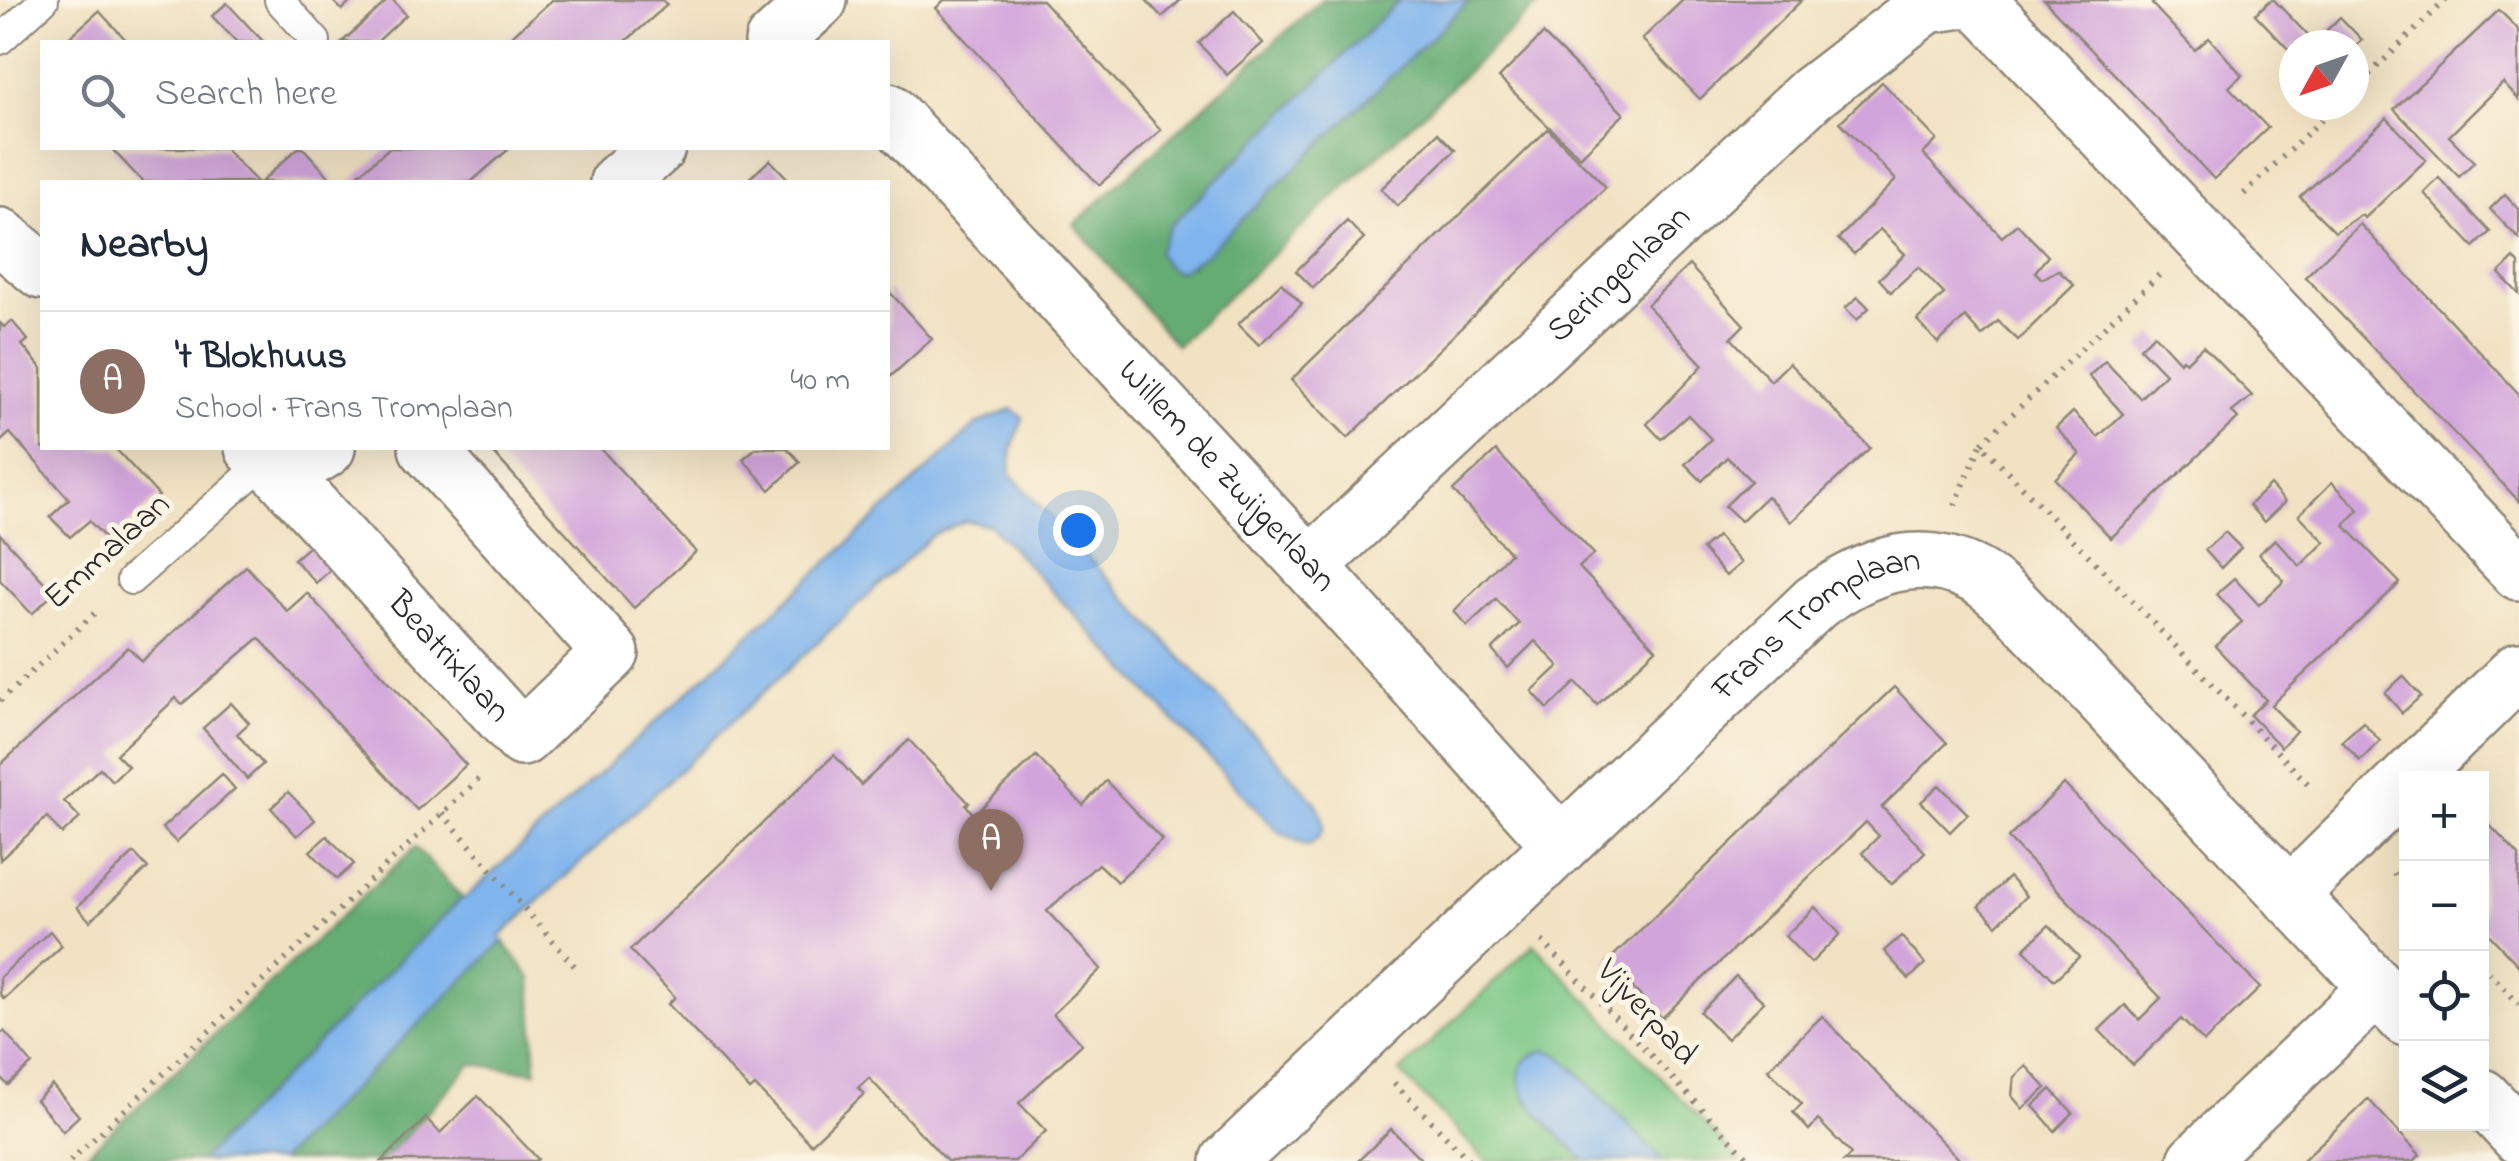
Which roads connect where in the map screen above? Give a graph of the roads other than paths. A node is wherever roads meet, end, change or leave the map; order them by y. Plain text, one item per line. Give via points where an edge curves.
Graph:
1 (44, 0) edge
2 (279, 0) edge
3 (1957, 1) edge
4 (0, 40) edge
5 (315, 40) edge
6 (890, 112) edge
7 (654, 150) edge
8 (620, 180) edge
9 (0, 236) edge
10 (40, 269) edge
11 (324, 450) edge
12 (429, 450) edge
13 (260, 454) edge
14 (1310, 566) junction
15 (2519, 572) edge
16 (132, 580) road end
17 (2519, 670) edge
18 (2417, 771) edge
19 (2399, 789) edge
20 (1562, 845) junction
21 (2289, 896) junction
22 (2392, 1003) edge
23 (2489, 1104) edge
24 (2519, 1136) edge
25 (1229, 1161) edge
26 (2196, 1161) edge

1 - 4 lane
2 - 5 lane
3 - 14 street, Seringenlaan via 1927,6 1812,94
3 - 15 street, Seringenlaan via 2200,236
6 - 14 street, Willem de Zwijgerlaan
7 - 8 street
9 - 10 street
11 - 13 street via 289,464
12 - 13 street, Beatrixlaan via 611,652 522,738
13 - 16 lane, Emmalaan
14 - 20 street, Willem de Zwijgerlaan
17 - 18 street
19 - 21 street
20 - 21 street, Frans Tromplaan via 1816,602 1850,577 1903,561 1932,562 1975,575 2012,604
20 - 25 street, Frans Tromplaan
21 - 22 street, Frans Tromplaan
22 - 26 street
23 - 24 street

